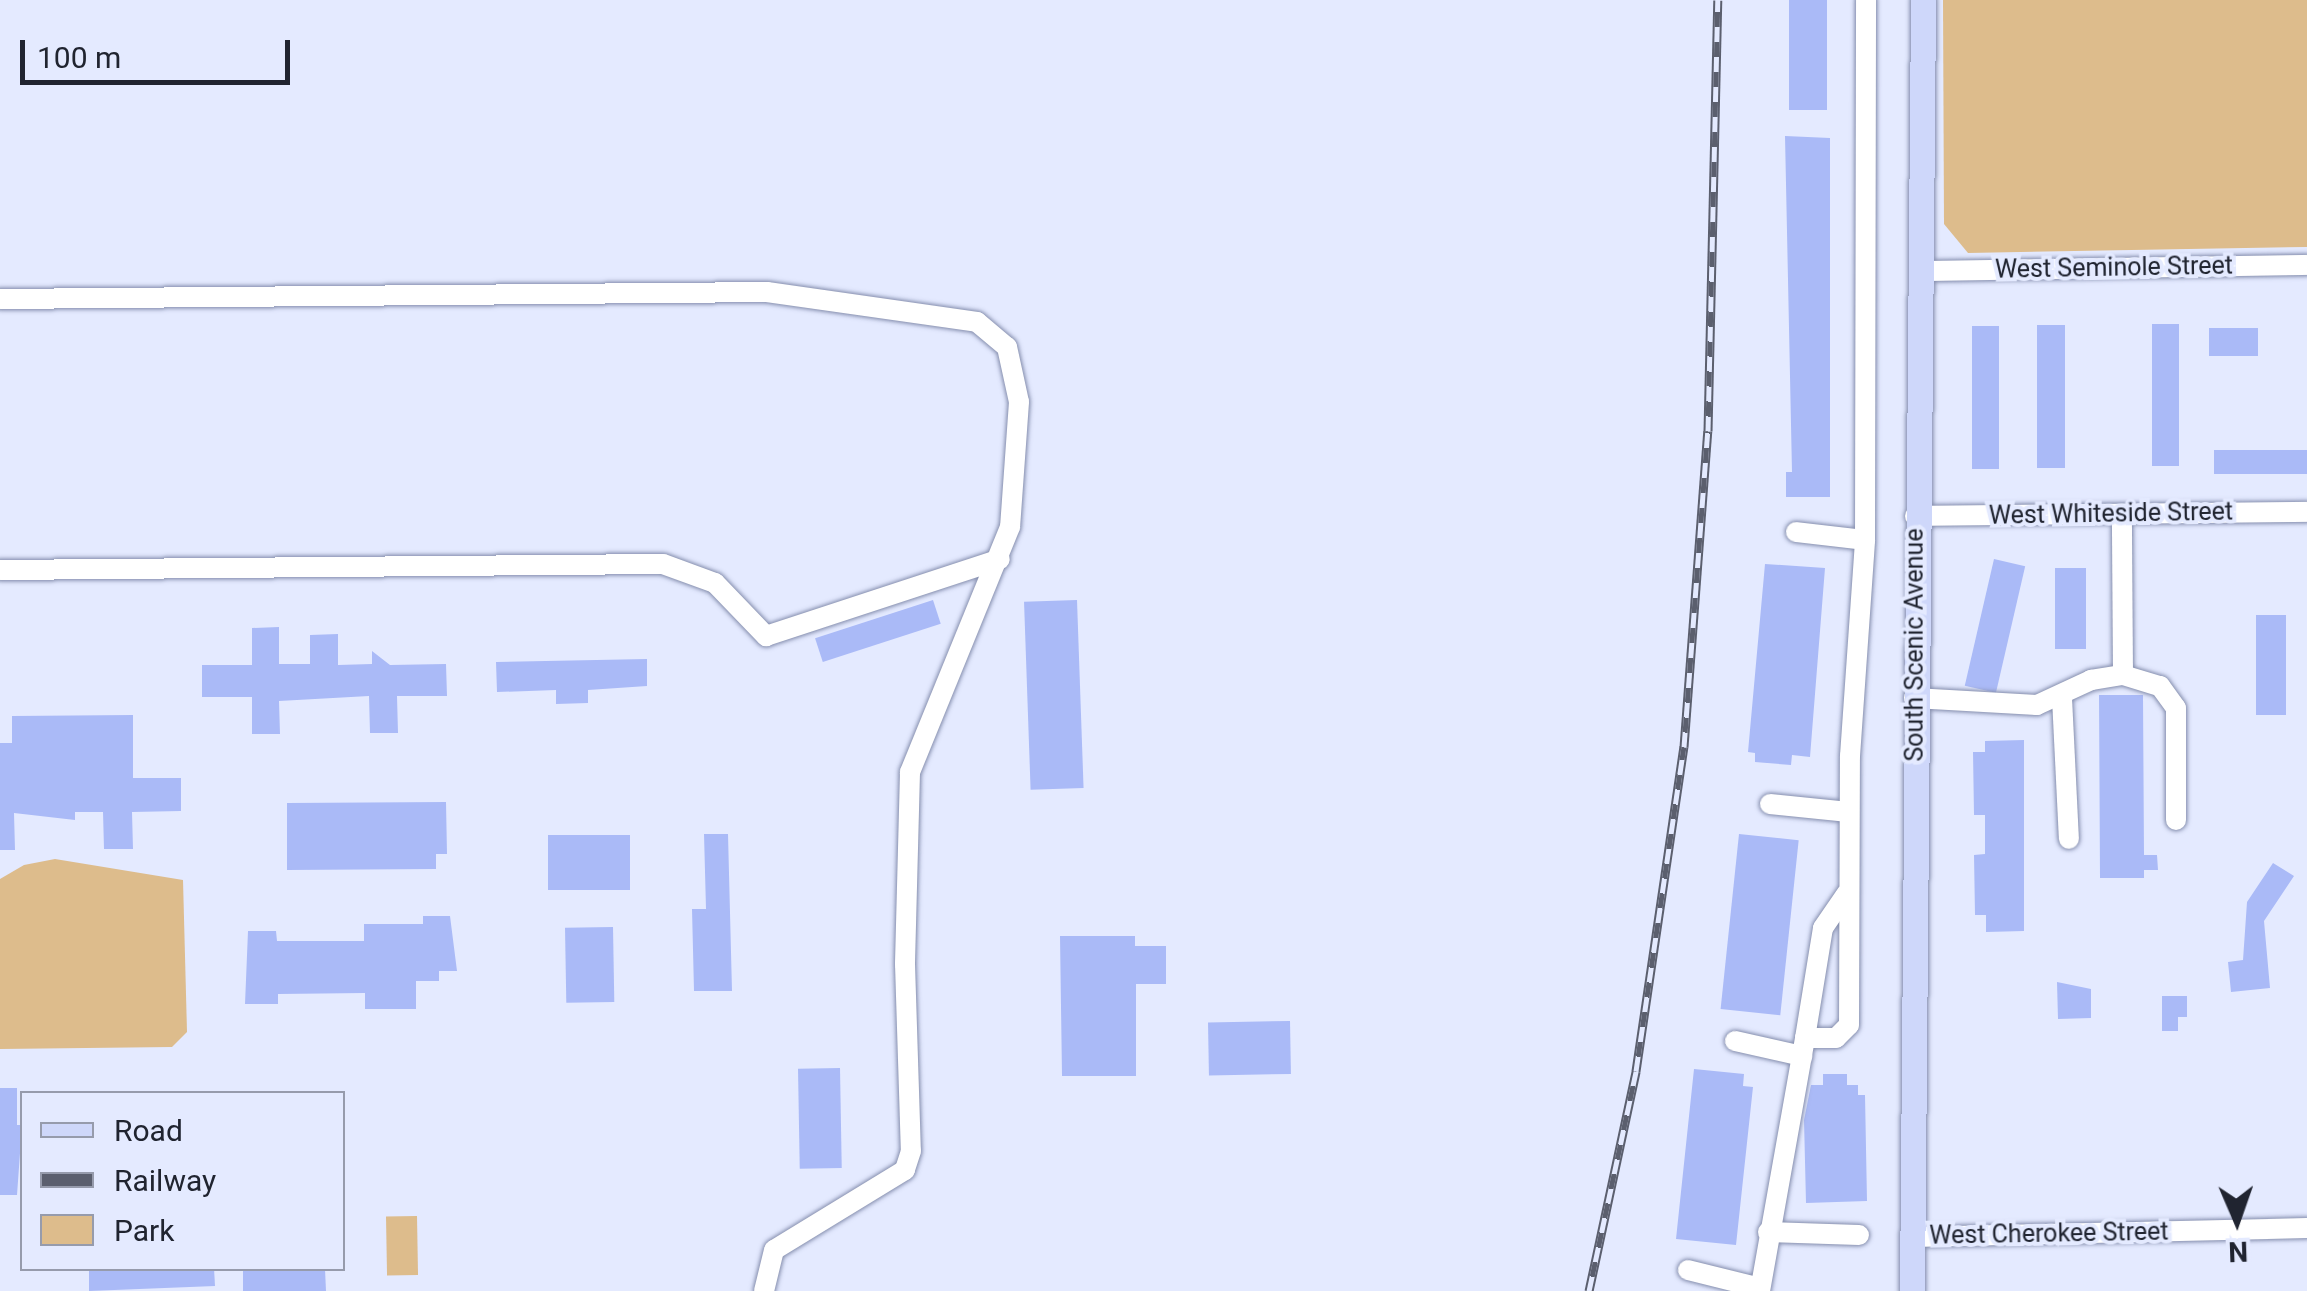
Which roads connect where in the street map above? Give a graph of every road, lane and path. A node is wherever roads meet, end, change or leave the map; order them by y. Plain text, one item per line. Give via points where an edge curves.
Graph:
1 (1866, 0) edge
2 (1923, 0) edge
3 (2307, 265) edge
4 (1922, 270) junction
5 (0, 300) edge
6 (2307, 512) edge
7 (2122, 514) junction
8 (1915, 516) junction
9 (1796, 532) dead end
10 (1866, 540) junction
11 (1000, 559) junction
12 (0, 570) edge
13 (2123, 674) junction
14 (1914, 698) junction
15 (2062, 698) junction
16 (1770, 804) dead end
17 (1849, 812) junction
18 (2176, 820) dead end
19 (2069, 839) dead end
20 (1848, 891) junction
21 (1735, 1041) dead end
22 (1803, 1047) junction
23 (2307, 1228) edge
24 (1768, 1232) junction
25 (1859, 1235) dead end
26 (1912, 1237) junction
27 (1688, 1270) dead end
28 (1760, 1290) edge
29 (764, 1291) edge
30 (1912, 1291) edge

1 - 10 street
2 - 4 main road, South Scenic Avenue
3 - 4 street, West Seminole Street
4 - 8 main road, South Scenic Avenue
5 - 11 street via 767,292 977,322 1007,346 1019,402 1014,495
6 - 7 street, West Whiteside Street
7 - 8 street, West Whiteside Street
7 - 13 street
8 - 14 main road, South Scenic Avenue
9 - 10 street
10 - 17 street
11 - 12 street via 766,636 715,583 662,564
11 - 29 street via 910,772 905,964 912,1129 906,1170 774,1250
13 - 15 street via 2092,680
13 - 18 street via 2160,686 2176,708
14 - 15 street via 2037,706
14 - 26 main road, South Scenic Avenue
15 - 19 street
16 - 17 street
17 - 20 street
20 - 22 street via 1823,928
20 - 22 street via 1849,1025 1836,1038
21 - 22 street
22 - 24 street
23 - 26 street, West Cherokee Street
24 - 25 street
24 - 28 street
26 - 30 main road, South Scenic Avenue
27 - 28 street

